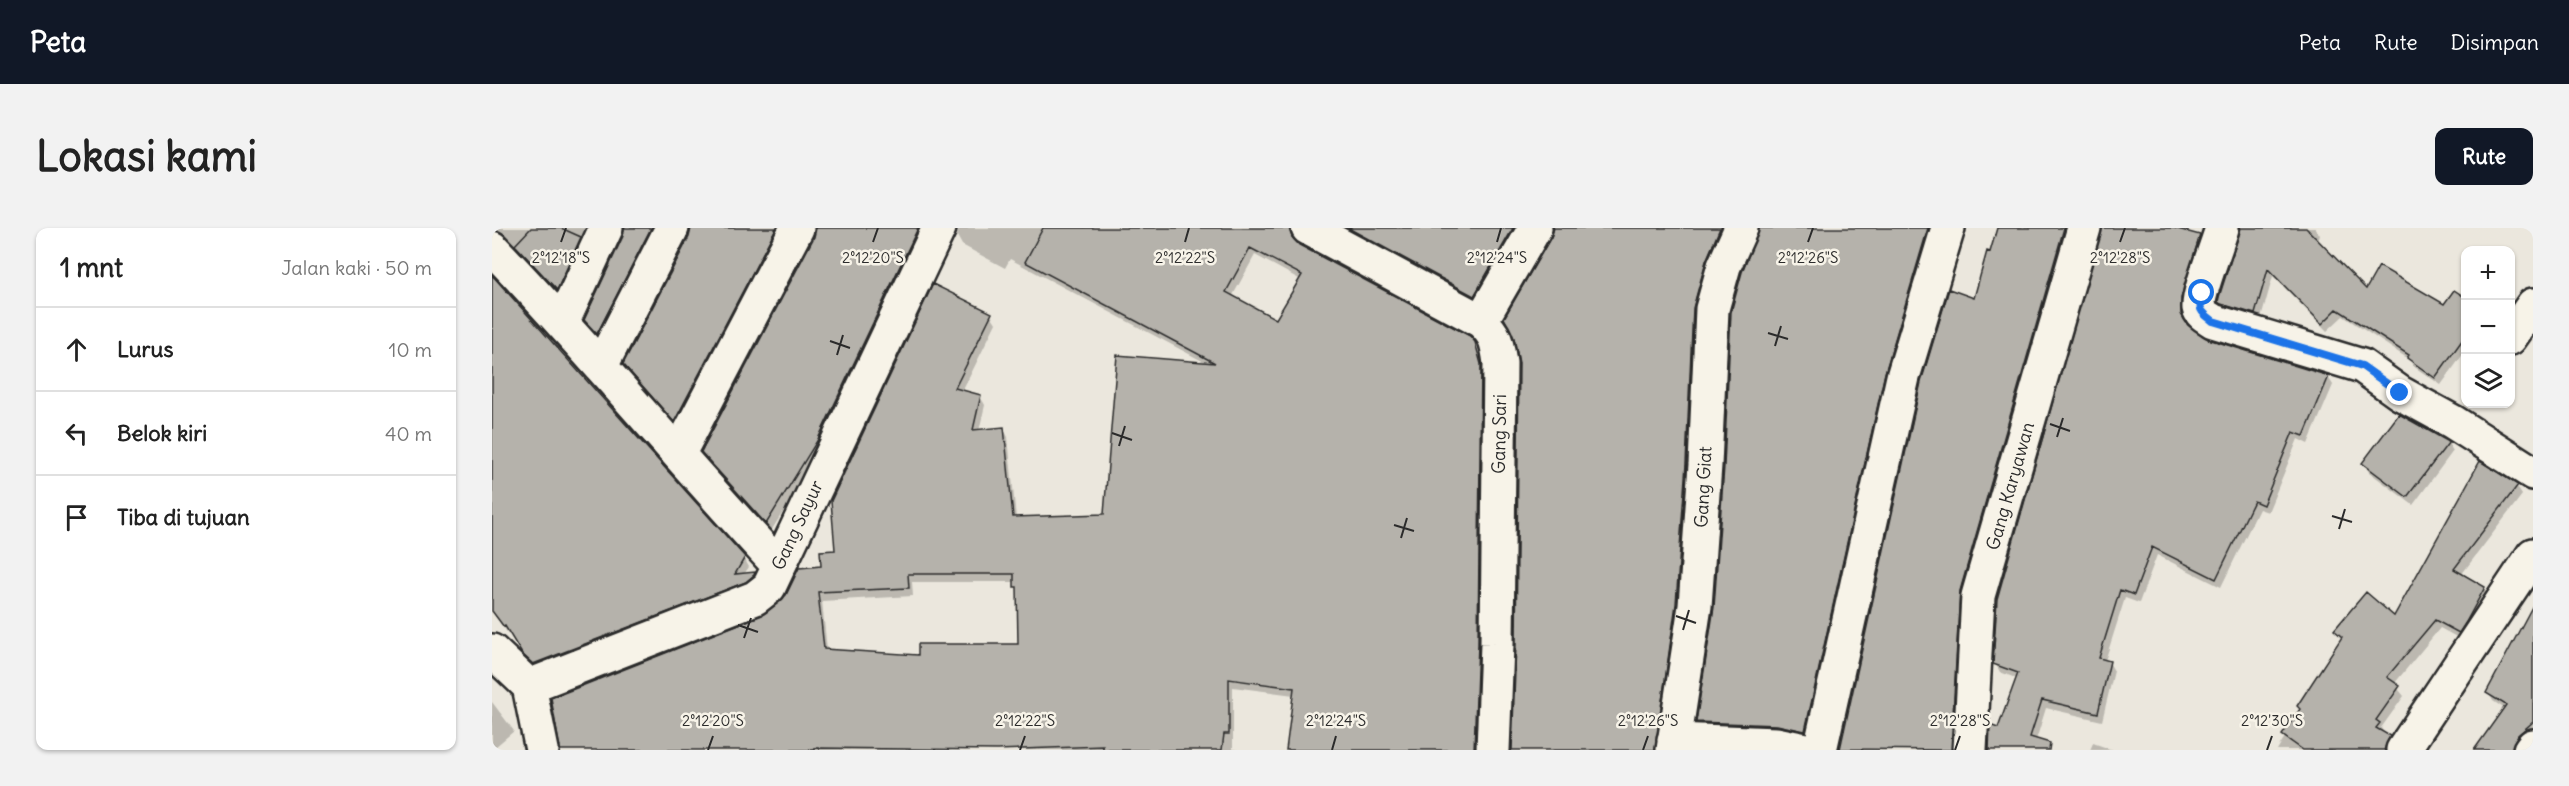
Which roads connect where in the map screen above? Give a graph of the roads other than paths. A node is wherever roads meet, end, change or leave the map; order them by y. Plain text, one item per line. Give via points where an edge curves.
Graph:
1 (606, 228) edge
2 (672, 228) edge
3 (797, 228) edge
4 (939, 228) edge
5 (1535, 228) edge
6 (1741, 228) edge
7 (1948, 228) edge
8 (2084, 228) edge
9 (2223, 228) edge
10 (1325, 232) edge
11 (492, 248) edge
12 (2533, 305) edge
13 (563, 321) junction
14 (1481, 321) junction
15 (2515, 332) edge
16 (601, 366) junction
17 (2459, 413) edge
18 (679, 453) junction
19 (2533, 473) edge
20 (2533, 555) edge
21 (778, 565) junction
22 (492, 651) edge
23 (529, 686) junction
24 (1673, 745) edge
25 (2533, 746) edge
26 (542, 750) edge
27 (1493, 750) edge
28 (1805, 750) edge
29 (1820, 750) edge
30 (1970, 750) edge
31 (2403, 750) edge
32 (2530, 750) edge

1 - 13 street
2 - 16 street
3 - 18 street
4 - 21 street, Gang Sayur
5 - 14 street
6 - 24 street, Gang Giat via 1724,266 1712,309 1695,606
7 - 29 street via 1903,377
8 - 30 street, Gang Karyawan via 1978,596
9 - 17 street via 2199,307 2213,321 2362,366 2400,393
10 - 14 street
11 - 13 street
12 - 15 street
13 - 16 street
14 - 27 street, Gang Sari via 1493,333 1500,363
16 - 18 street
17 - 19 street
18 - 21 street
20 - 31 street
21 - 23 street, Gang Sayur via 769,587 755,598
22 - 23 street
23 - 26 street
24 - 28 street via 1776,744
25 - 32 street

